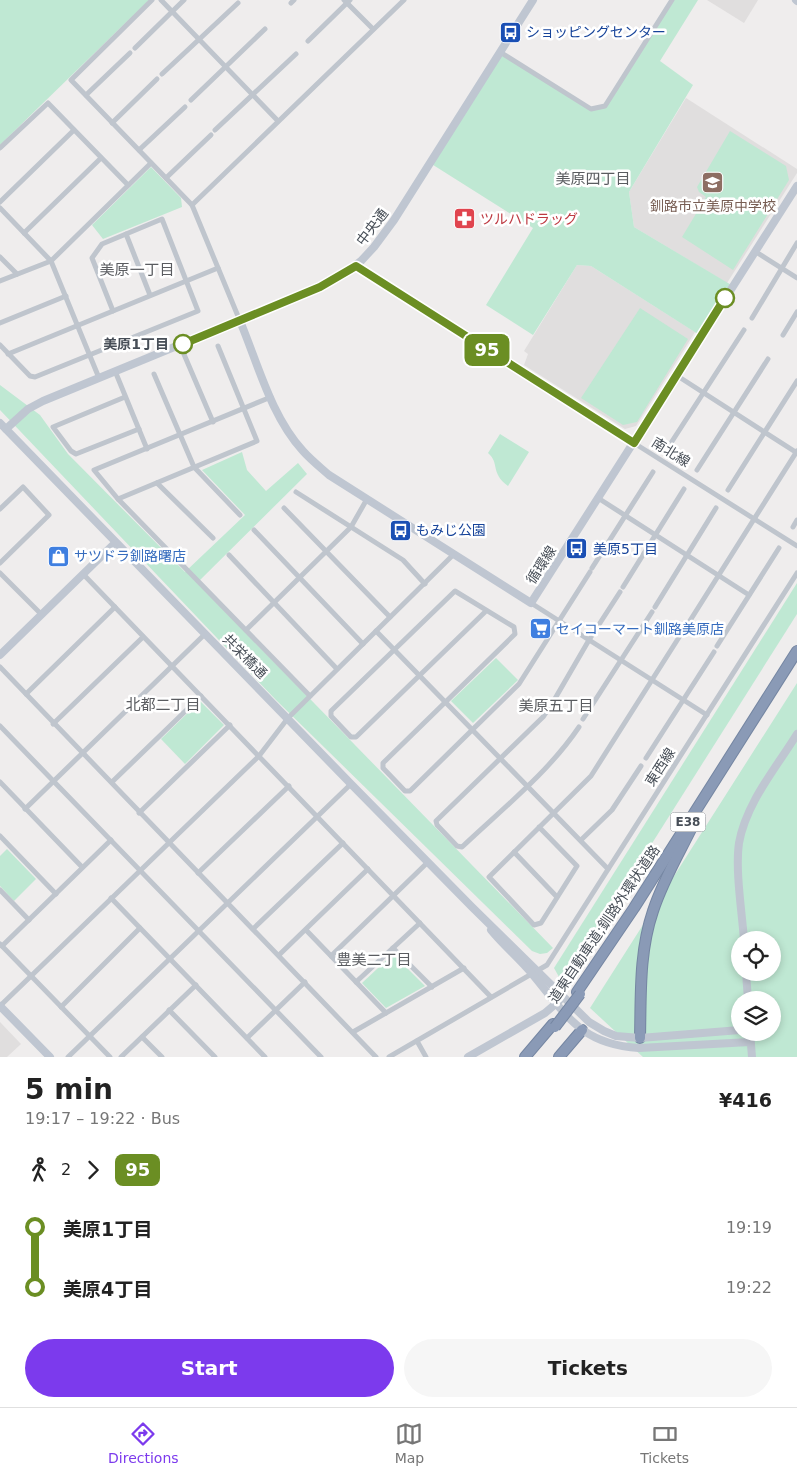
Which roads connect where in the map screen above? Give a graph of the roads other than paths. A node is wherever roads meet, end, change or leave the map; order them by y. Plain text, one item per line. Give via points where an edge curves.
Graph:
1 (152, 0) edge
2 (161, 0) edge
3 (184, 0) edge
4 (404, 0) edge
5 (533, 0) edge
6 (672, 0) edge
7 (347, 1) edge
8 (238, 3) dead end
9 (172, 12) junction
10 (265, 28) dead end
11 (373, 29) junction
12 (199, 38) junction
13 (308, 41) dead end
14 (135, 48) dead end
15 (500, 52) junction
16 (130, 53) dead end
17 (296, 54) dead end
18 (226, 67) junction
19 (162, 74) dead end
20 (157, 79) dead end
21 (86, 95) junction
22 (252, 95) junction
23 (191, 100) dead end
24 (184, 107) dead end
25 (278, 121) junction
26 (112, 122) junction
27 (74, 130) junction
28 (216, 130) dead end
29 (211, 135) dead end
30 (0, 148) edge
31 (139, 150) junction
32 (101, 158) junction
33 (151, 163) junction
34 (166, 178) junction
35 (128, 185) junction
36 (797, 186) edge
37 (0, 202) edge
38 (192, 205) junction
39 (0, 208) edge
40 (24, 233) junction
41 (126, 234) junction
42 (797, 243) edge
43 (756, 252) junction
44 (0, 257) edge
45 (50, 261) junction
46 (356, 266) junction
47 (218, 268) junction
48 (781, 268) junction
49 (17, 274) junction
50 (797, 278) edge
51 (187, 280) junction
52 (0, 281) edge
53 (150, 295) junction
54 (66, 296) junction
55 (113, 311) junction
56 (797, 312) edge
57 (752, 318) dead end
58 (240, 321) junction
59 (0, 323) edge
60 (77, 325) junction
61 (744, 330) dead end
62 (783, 335) dead end
63 (0, 345) edge
64 (180, 345) junction
65 (218, 346) dead end
66 (8, 354) junction
67 (90, 355) junction
68 (768, 359) dead end
69 (115, 371) junction
70 (154, 374) dead end
71 (676, 376) junction
72 (100, 378) junction
73 (797, 381) edge
74 (702, 393) junction
75 (125, 397) junction
76 (271, 398) junction
77 (244, 409) junction
78 (733, 412) junction
79 (213, 422) junction
80 (3, 426) edge
81 (139, 429) junction
82 (764, 432) junction
83 (180, 435) junction
84 (634, 443) junction
85 (669, 446) dead end
86 (147, 449) junction
87 (797, 452) edge
88 (194, 468) junction
89 (697, 470) dead end
90 (653, 472) dead end
91 (157, 483) junction
92 (684, 489) dead end
93 (728, 490) dead end
94 (296, 492) dead end
95 (598, 498) junction
96 (118, 499) junction
97 (367, 499) junction
98 (284, 508) dead end
99 (716, 508) dead end
100 (0, 509) edge
101 (240, 515) dead end
102 (624, 516) junction
103 (754, 519) junction
104 (797, 520) edge
105 (351, 527) junction
106 (793, 527) dead end
107 (254, 530) dead end
108 (656, 536) junction
109 (213, 538) dead end
110 (115, 543) junction
111 (797, 546) edge
112 (779, 548) dead end
113 (327, 551) junction
114 (454, 554) junction
115 (229, 555) dead end
116 (687, 555) junction
117 (0, 563) edge
118 (797, 573) edge
119 (0, 574) edge
120 (84, 575) junction
121 (718, 575) junction
122 (300, 577) junction
123 (425, 584) junction
124 (749, 595) junction
125 (273, 602) junction
126 (531, 603) junction
127 (115, 607) junction
128 (486, 611) junction
129 (42, 615) junction
130 (390, 617) junction
131 (558, 621) junction
132 (246, 630) junction
133 (376, 631) junction
134 (205, 634) junction
135 (143, 637) junction
136 (589, 640) junction
137 (363, 644) junction
138 (717, 646) dead end
139 (395, 649) junction
140 (797, 651) edge
141 (714, 652) dead end
142 (0, 655) edge
143 (621, 660) junction
144 (797, 660) edge
145 (172, 666) junction
146 (0, 667) edge
147 (337, 669) junction
148 (420, 676) junction
149 (652, 680) junction
150 (26, 694) junction
151 (201, 696) junction
152 (310, 696) junction
153 (683, 700) junction
154 (445, 702) junction
155 (553, 702) dead end
156 (549, 708) dead end
157 (707, 715) junction
158 (288, 718) junction
159 (583, 720) dead end
160 (54, 724) junction
161 (230, 725) junction
162 (0, 726) edge
163 (579, 726) dead end
164 (473, 730) junction
165 (797, 734) edge
166 (82, 753) junction
167 (259, 756) junction
168 (499, 758) junction
169 (646, 758) dead end
170 (641, 766) dead end
171 (54, 781) junction
172 (0, 782) edge
173 (112, 782) junction
174 (351, 784) junction
175 (288, 786) junction
176 (527, 786) junction
177 (25, 809) junction
178 (139, 813) junction
179 (553, 813) junction
180 (317, 816) junction
181 (697, 818) junction
182 (539, 827) junction
183 (0, 836) edge
184 (111, 840) junction
185 (581, 840) junction
186 (343, 842) junction
187 (168, 843) junction
188 (514, 852) junction
189 (428, 862) junction
190 (82, 867) junction
191 (368, 869) junction
192 (140, 870) junction
193 (608, 870) junction
194 (198, 873) junction
195 (0, 890) edge
196 (56, 894) junction
197 (394, 895) junction
198 (557, 897) junction
199 (111, 898) junction
200 (228, 903) junction
201 (29, 920) junction
202 (420, 923) junction
203 (140, 928) junction
204 (253, 929) junction
205 (306, 930) junction
206 (199, 931) junction
207 (743, 931) edge
208 (1, 945) edge
209 (394, 948) junction
210 (279, 956) junction
211 (331, 956) junction
212 (170, 959) junction
213 (464, 968) junction
214 (535, 972) junction
215 (31, 976) junction
216 (305, 982) junction
217 (356, 982) junction
218 (196, 985) junction
219 (432, 987) junction
220 (579, 993) junction
221 (562, 996) junction
222 (491, 997) junction
223 (556, 1005) junction
224 (0, 1006) edge
225 (61, 1007) junction
226 (168, 1010) junction
227 (275, 1010) junction
228 (386, 1013) junction
229 (589, 1022) junction
230 (554, 1025) junction
231 (582, 1030) junction
232 (731, 1031) edge
233 (353, 1032) junction
234 (690, 1034) junction
235 (90, 1036) junction
236 (658, 1036) junction
237 (142, 1037) junction
238 (247, 1038) junction
239 (417, 1041) junction
240 (750, 1042) joint
241 (639, 1043) junction
242 (691, 1045) junction
243 (659, 1047) junction
244 (50, 1057) edge
245 (68, 1057) edge
246 (110, 1057) edge
247 (120, 1057) edge
248 (162, 1057) edge
249 (214, 1057) edge
250 (265, 1057) edge
251 (321, 1057) edge
252 (376, 1057) edge
253 (389, 1057) edge
254 (426, 1057) edge
255 (468, 1057) edge
256 (525, 1057) edge
257 (530, 1057) edge
258 (559, 1057) edge
259 (752, 1057) edge

1 - 21 street via 71,80
2 - 9 street
3 - 9 street
4 - 11 street
5 - 15 street, 中央通
6 - 15 street via 605,106 591,109
7 - 11 street
7 - 13 street
8 - 12 street
9 - 12 street
9 - 14 street
10 - 18 street
11 - 25 street
12 - 18 street
12 - 19 street
15 - 46 street, 中央通 via 394,220
16 - 21 street
17 - 22 street
18 - 22 street
18 - 23 street
20 - 26 street
21 - 26 street
22 - 25 street
22 - 28 street
24 - 31 street
25 - 38 street
26 - 31 street
27 - 30 street via 48,103
27 - 32 street
27 - 37 street
29 - 34 street
31 - 33 street
32 - 35 street
32 - 40 street
33 - 34 street
33 - 35 street
34 - 38 street
35 - 45 street
36 - 43 street, 循環線
38 - 47 street
39 - 40 street
40 - 45 street
41 - 51 street via 162,219
41 - 53 street
41 - 55 street via 102,244 92,258
42 - 48 street
43 - 48 street
43 - 71 street, 循環線
44 - 49 street
45 - 49 street
45 - 54 street
46 - 58 street, 中央通 via 320,287
46 - 84 street, 南北線
47 - 51 street
47 - 58 street
48 - 50 street
48 - 57 street
49 - 52 street
51 - 53 street
51 - 67 street via 198,311
53 - 55 street
54 - 59 street
54 - 60 street
55 - 60 street
56 - 62 street
58 - 64 street, 中央通
58 - 76 street, 循環線
60 - 66 street
60 - 67 street
61 - 74 street
63 - 66 street
64 - 69 street, 中央通
64 - 79 street
65 - 77 street
66 - 67 street via 35,377
67 - 72 street
68 - 78 street
69 - 72 street, 中央通
69 - 75 street
70 - 83 street
71 - 74 street
71 - 84 street, 循環線
72 - 80 street, 中央通 via 43,401
73 - 82 street
74 - 78 street
74 - 85 street
75 - 81 street
75 - 81 street via 53,426 76,454
76 - 77 street
76 - 97 street, 循環線 via 284,425 303,451 328,475
77 - 79 street
77 - 88 street via 257,441
78 - 82 street
78 - 89 street
79 - 83 street
80 - 110 street, 共栄橋通
81 - 86 street
82 - 87 street
82 - 93 street
83 - 86 street
83 - 88 street
84 - 95 street, 循環線
84 - 103 street, 南北線
86 - 96 street via 94,470
87 - 103 street
88 - 91 street
88 - 101 street
90 - 102 street
91 - 96 street
91 - 109 street
92 - 108 street
94 - 105 street
95 - 102 street
95 - 126 street, 循環線
96 - 132 street
97 - 105 street
97 - 114 street, 循環線
98 - 113 street
99 - 116 street
100 - 117 street via 23,487 49,515
102 - 108 street
102 - 131 street
103 - 111 street, 南北線
103 - 121 street
104 - 106 street
105 - 113 street
105 - 123 street via 403,560
107 - 122 street
108 - 116 street
108 - 136 street
110 - 120 street
110 - 134 street, 共栄橋通
112 - 124 street
113 - 122 street
113 - 130 street
114 - 123 street
114 - 126 street, 循環線
115 - 125 street
116 - 121 street
116 - 143 street
118 - 157 street, 東西線
119 - 129 street
120 - 127 street
120 - 129 street
121 - 124 street
121 - 149 street
122 - 125 street
122 - 137 street
123 - 130 street
124 - 138 street
125 - 132 street
125 - 147 street
126 - 131 street
127 - 135 street
127 - 150 street
128 - 139 street via 455,591
128 - 148 street
128 - 154 street via 514,627 515,634
129 - 142 street
130 - 133 street
131 - 136 street
131 - 164 street via 519,684
132 - 152 street
133 - 137 street
133 - 139 street
134 - 145 street
134 - 158 street, 共栄橋通
135 - 145 street
135 - 160 street
136 - 143 street
136 - 155 street
137 - 147 street
139 - 148 street
139 - 148 street via 331,711 331,716 351,737 356,737
140 - 220 highway, 道東自動車道;釧路外環状道路 / E38
141 - 153 street
143 - 149 street
143 - 159 street
144 - 181 highway, 道東自動車道;釧路外環状道路 / E38
145 - 151 street
145 - 166 street
146 - 150 street
147 - 152 street
148 - 154 street
149 - 153 street
149 - 179 street via 591,776
150 - 160 street
151 - 161 street
151 - 173 street
152 - 158 street
153 - 157 street
153 - 169 street
154 - 164 street
154 - 164 street via 382,763 405,791 410,791
156 - 168 street
157 - 193 street, 東西線
158 - 167 street
158 - 174 street, 共栄橋通
160 - 166 street
161 - 167 street
161 - 178 street
162 - 171 street
163 - 176 street via 565,747
164 - 168 street
165 - 207 street via 754,802 739,843
166 - 171 street
166 - 173 street
167 - 175 street
167 - 187 street
168 - 176 street
168 - 176 street via 436,821 457,846 462,847
170 - 185 street via 612,810
171 - 177 street
171 - 184 street
172 - 177 street
173 - 178 street
174 - 180 street
174 - 189 street, 共栄橋通
175 - 180 street
175 - 194 street
176 - 179 street
177 - 190 street
178 - 187 street
179 - 182 street
179 - 185 street
180 - 186 street
180 - 200 street
181 - 220 highway, 道東自動車道;釧路外環状道路 / E38 via 617,942
181 - 241 highway via 653,911 643,957
182 - 188 street
182 - 198 street via 577,866
183 - 196 street
184 - 190 street
184 - 192 street
185 - 193 street
186 - 191 street
186 - 204 street
187 - 192 street
187 - 194 street
188 - 198 street
188 - 198 street via 489,877 534,925 541,923
189 - 197 street
189 - 214 street, 共栄橋通 via 492,932
190 - 196 street
191 - 197 street
191 - 205 street
192 - 199 street
192 - 206 street
193 - 214 street, 東西線 via 547,965
194 - 200 street
195 - 201 street
196 - 201 street
197 - 202 street
197 - 211 street
199 - 203 street
199 - 215 street
200 - 204 street
200 - 206 street
201 - 208 street
202 - 209 street
202 - 213 street
203 - 212 street
203 - 225 street
204 - 210 street
205 - 210 street
205 - 211 street
206 - 212 street
206 - 227 street
208 - 215 street
209 - 217 street
209 - 219 street
210 - 216 street
211 - 217 street
212 - 218 street
212 - 235 street
213 - 219 street
213 - 222 street
214 - 221 street
214 - 222 street, 東西線
214 - 223 street
215 - 224 street
215 - 225 street
216 - 227 street
216 - 233 street
217 - 228 street
218 - 226 street
218 - 238 street
219 - 228 street
220 - 230 highway, 道東自動車道;釧路外環状道路 / E38, bridge
221 - 223 street
221 - 229 street
222 - 239 street, 東西線
223 - 231 street
223 - 255 street
224 - 244 street
225 - 235 street
226 - 237 street
226 - 249 street
227 - 238 street
227 - 251 street
228 - 233 street
229 - 231 street
229 - 241 street
230 - 256 highway, 道東自動車道;釧路外環状道路 / E38
230 - 257 highway, 道東自動車道;釧路外環状道路 / E38
231 - 241 street via 620,1046
231 - 258 highway
232 - 234 street
233 - 252 street
234 - 236 street
234 - 242 street
235 - 245 street
235 - 246 street
236 - 241 street
236 - 243 street
237 - 247 street
237 - 248 street
238 - 250 street
239 - 253 street, 東西線
239 - 254 street
240 - 242 street
240 - 259 street
241 - 243 street
242 - 243 street

